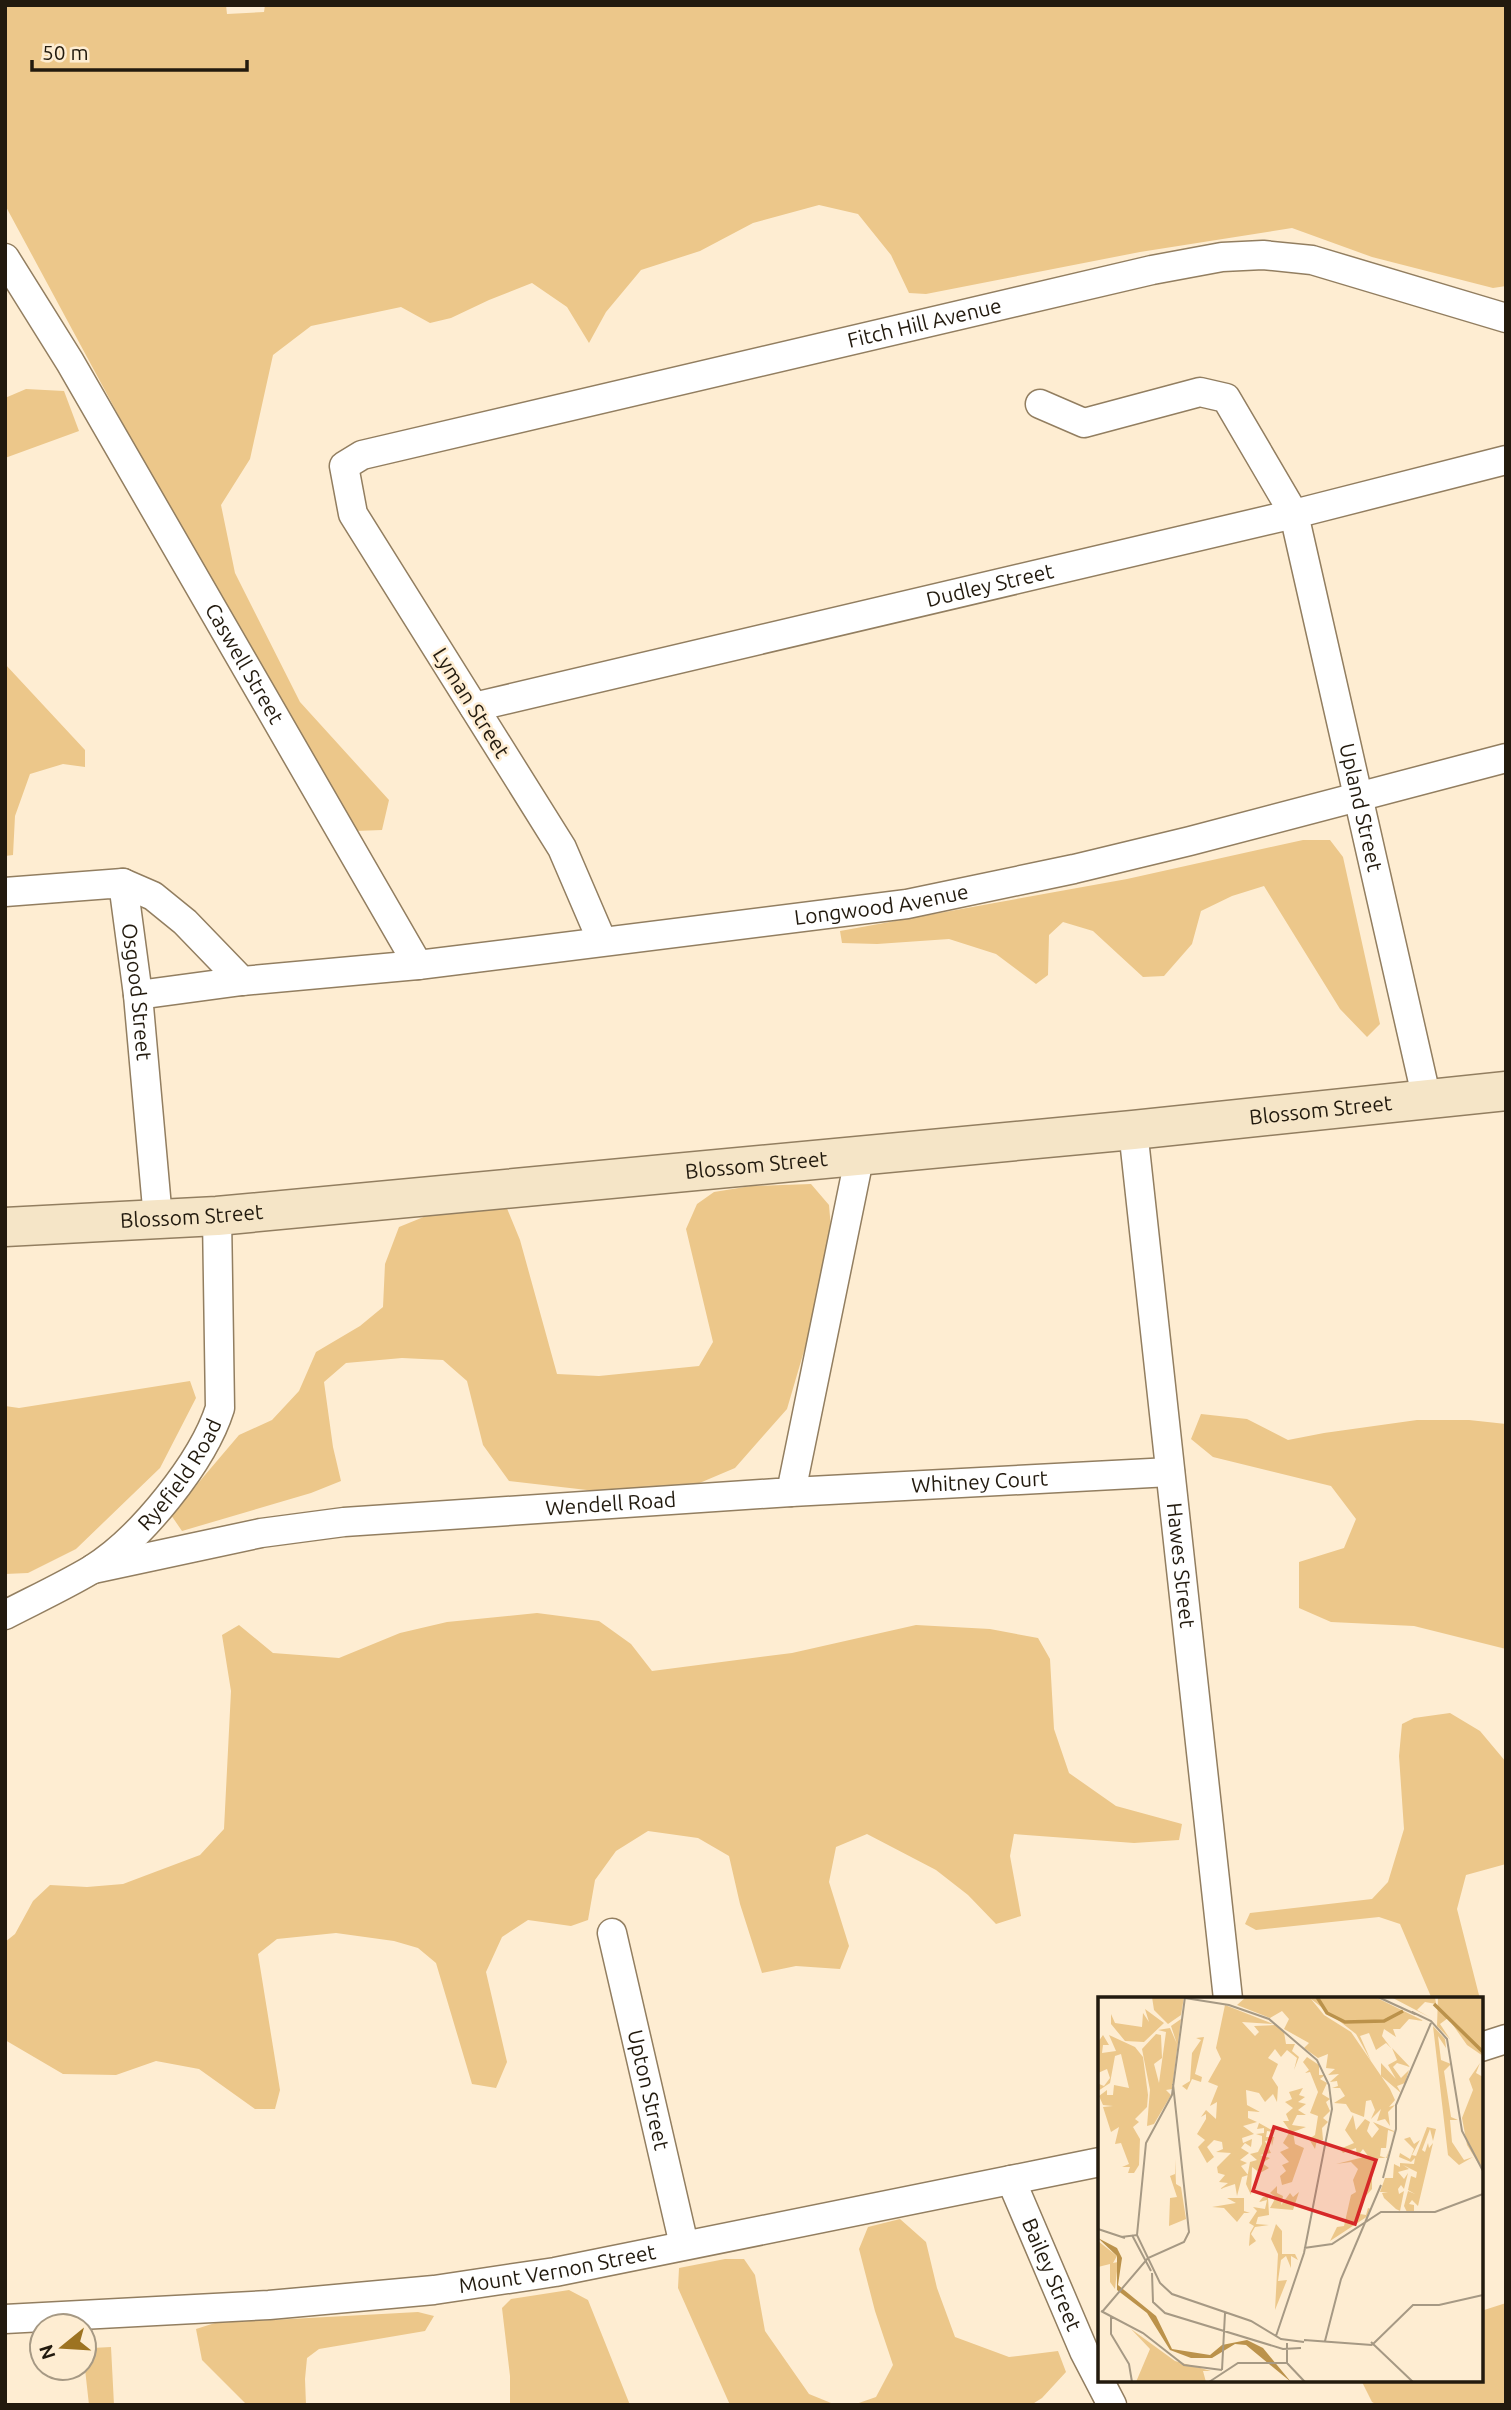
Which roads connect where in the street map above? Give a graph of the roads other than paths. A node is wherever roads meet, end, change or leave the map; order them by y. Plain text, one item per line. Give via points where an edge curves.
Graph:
1 (5, 258) edge
2 (1506, 318) edge
3 (1040, 404) dead end
4 (1506, 460) edge
5 (344, 466) joint
6 (1294, 514) junction
7 (474, 707) junction
8 (1506, 758) edge
9 (1358, 795) junction
10 (123, 883) junction
11 (5, 892) edge
12 (602, 942) junction
13 (418, 965) junction
14 (242, 981) junction
15 (138, 995) junction
16 (1506, 1091) edge
17 (1427, 1100) junction
18 (1133, 1130) junction
19 (860, 1154) junction
20 (217, 1216) junction
21 (158, 1219) junction
22 (5, 1227) edge
23 (1170, 1472) junction
24 (790, 1492) junction
25 (93, 1569) junction
26 (5, 1615) edge
27 (612, 1933) dead end
28 (1228, 1997) edge
29 (1098, 2162) edge
30 (1011, 2180) junction
31 (684, 2245) junction
32 (5, 2319) edge
33 (1098, 2378) edge
34 (1100, 2382) edge
35 (1112, 2405) edge

1 - 13 street, Caswell Street
2 - 5 street, Fitch Hill Avenue via 1312,260 1222,257 362,455
3 - 6 street, Upland Street via 1084,423 1200,392 1226,398
4 - 6 street, Dudley Street
5 - 7 street, Lyman Street via 353,514
6 - 7 street, Dudley Street
6 - 9 street, Upland Street
7 - 12 street, Lyman Street via 562,848
8 - 9 street, Longwood Avenue
9 - 12 street, Longwood Avenue via 1100,862 907,904
9 - 17 street, Upland Street
10 - 11 street
10 - 14 street via 153,896 185,922
10 - 15 street, Osgood Street
12 - 13 street, Longwood Avenue
13 - 14 street, Longwood Avenue
14 - 15 street, Longwood Avenue
15 - 21 street, Osgood Street
16 - 17 street, Blossom Street
17 - 18 street, Blossom Street
18 - 19 street, Blossom Street
18 - 23 street, Hawes Street
19 - 20 street, Blossom Street
19 - 24 street
20 - 21 street, Blossom Street
20 - 25 street, Ryefield Road via 221,1386 215,1425 201,1452 133,1537
21 - 22 street, Blossom Street
23 - 24 street, Whitney Court
23 - 28 street, Hawes Street
24 - 25 street, Wendell Road via 344,1522 261,1533
25 - 26 street, Ryefield Road
27 - 31 street, Upton Street
29 - 30 street, Mount Vernon Street
30 - 31 street, Mount Vernon Street
30 - 33 street, Bailey Street
31 - 32 street, Mount Vernon Street via 555,2272 434,2290 256,2306
34 - 35 street, Bailey Street

